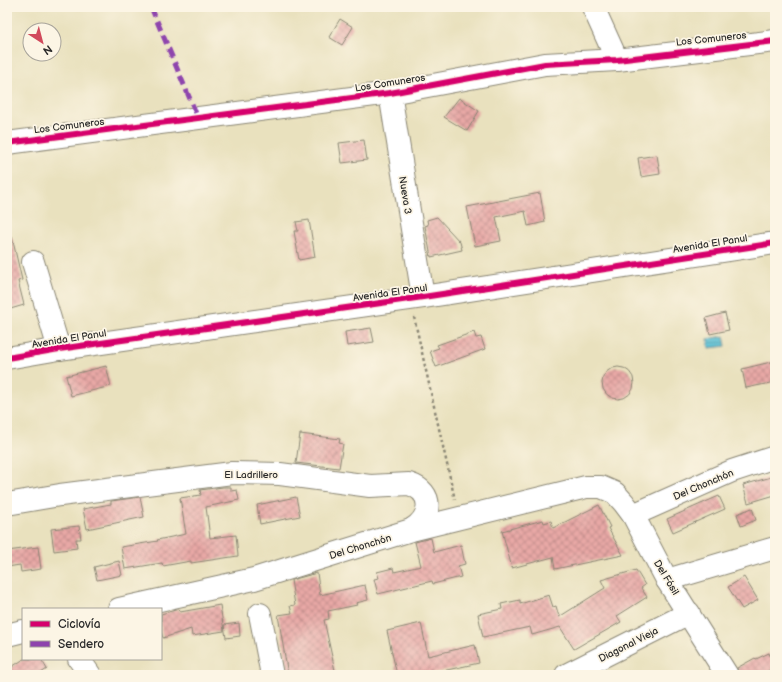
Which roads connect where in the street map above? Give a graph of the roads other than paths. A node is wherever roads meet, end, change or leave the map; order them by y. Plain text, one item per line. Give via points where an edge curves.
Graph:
1 (594, 7) edge
2 (775, 41) edge
3 (617, 60) junction
4 (390, 93) junction
5 (7, 143) edge
6 (775, 243) edge
7 (33, 262) dead end
8 (416, 298) junction
9 (59, 349) junction
10 (7, 357) edge
11 (775, 457) edge
12 (601, 487) joint
13 (7, 504) edge
14 (633, 515) junction
15 (411, 530) junction
16 (775, 548) edge
17 (667, 580) junction
18 (124, 608) edge
19 (690, 613) junction
20 (260, 614) dead end
21 (22, 631) edge
22 (7, 635) edge
23 (80, 660) edge
24 (90, 675) edge
25 (272, 675) edge
26 (566, 675) edge
27 (727, 675) edge

1 - 3 street
2 - 3 street, Los Comuneros
3 - 4 street, Los Comuneros via 545,64
4 - 5 street, Los Comuneros
4 - 8 street, Nueva 3
6 - 8 street, Avenida El Panul
7 - 9 street
8 - 9 street, Avenida El Panul
9 - 10 street, Avenida El Panul
11 - 14 street, Del Chonchón via 732,471
12 - 14 street, Del Fósil via 615,493
12 - 15 street, Del Chonchón via 586,487
13 - 15 street, El Ladrillero via 232,473 280,474 370,486 415,486 426,498 428,511 422,522
14 - 17 street, Del Fósil
15 - 18 street, Del Chonchón via 254,579
16 - 17 street
17 - 19 street, Del Fósil
19 - 26 street, Diagonal Vieja
19 - 27 street, Del Fósil
20 - 25 street
21 - 22 street
23 - 24 street

